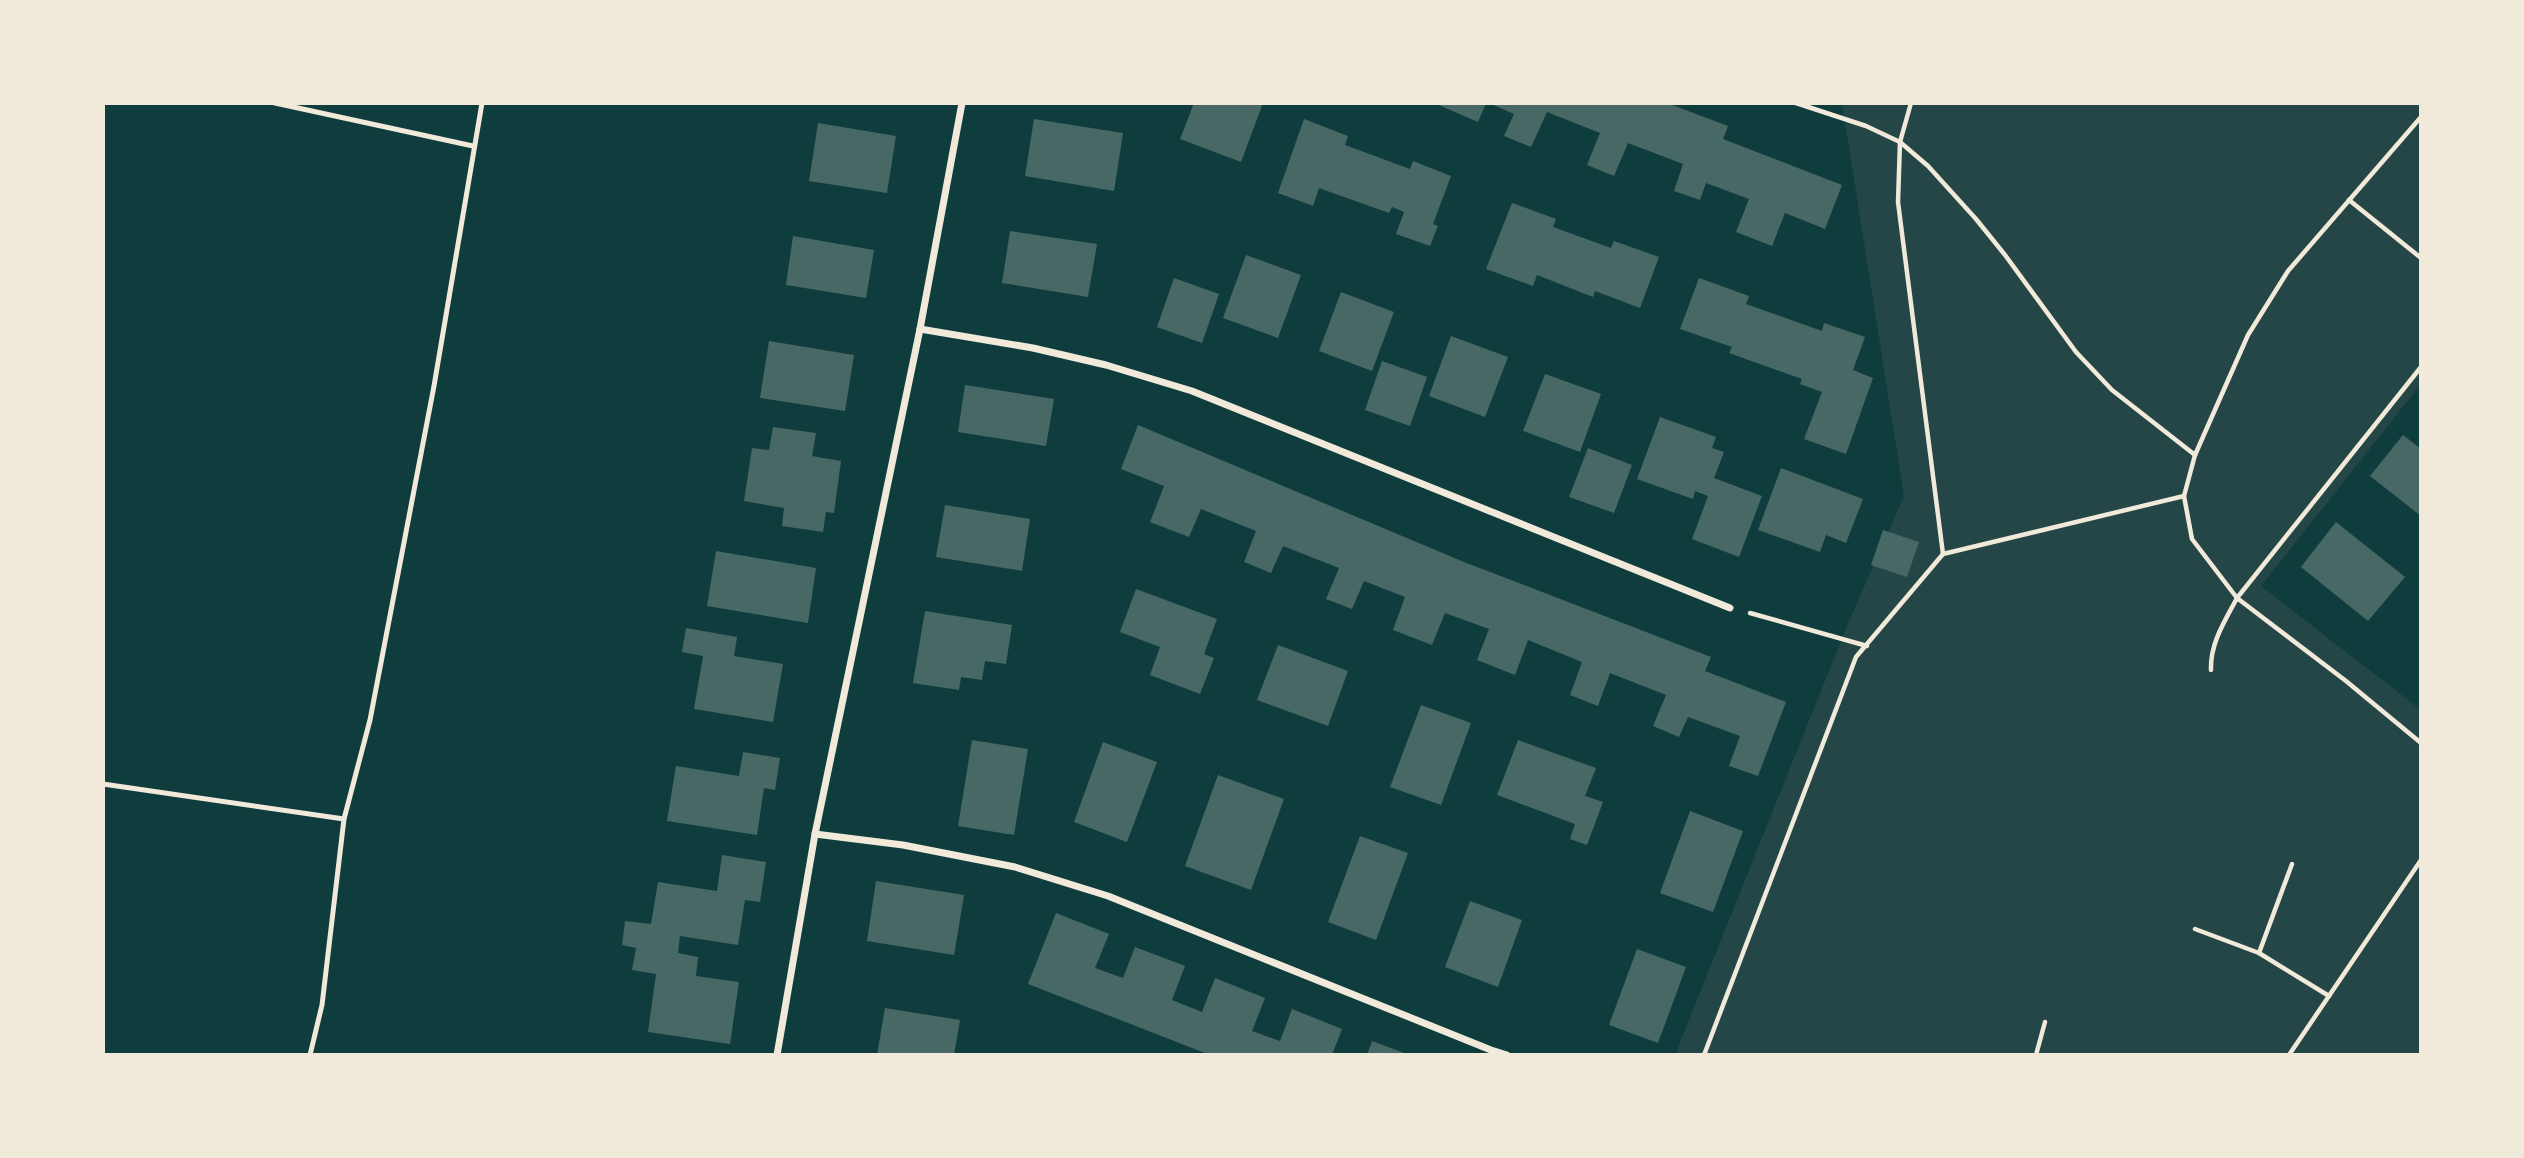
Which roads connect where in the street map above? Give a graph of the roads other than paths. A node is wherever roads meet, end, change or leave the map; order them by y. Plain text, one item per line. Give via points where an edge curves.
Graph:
1 (275, 103) edge
2 (482, 103) edge
3 (962, 103) edge
4 (473, 146) junction
5 (919, 329) junction
6 (1730, 608) road end
7 (103, 784) edge
8 (344, 819) junction
9 (815, 834) junction
10 (310, 1055) edge
11 (778, 1055) edge
12 (1507, 1055) edge

1 - 4 lane
2 - 4 lane
3 - 5 street
4 - 8 lane via 434,386 375,693
5 - 6 street via 1033,348 1192,391
5 - 9 street
7 - 8 lane
8 - 10 lane via 322,1005
9 - 11 street
9 - 12 street via 1015,867 1108,896

